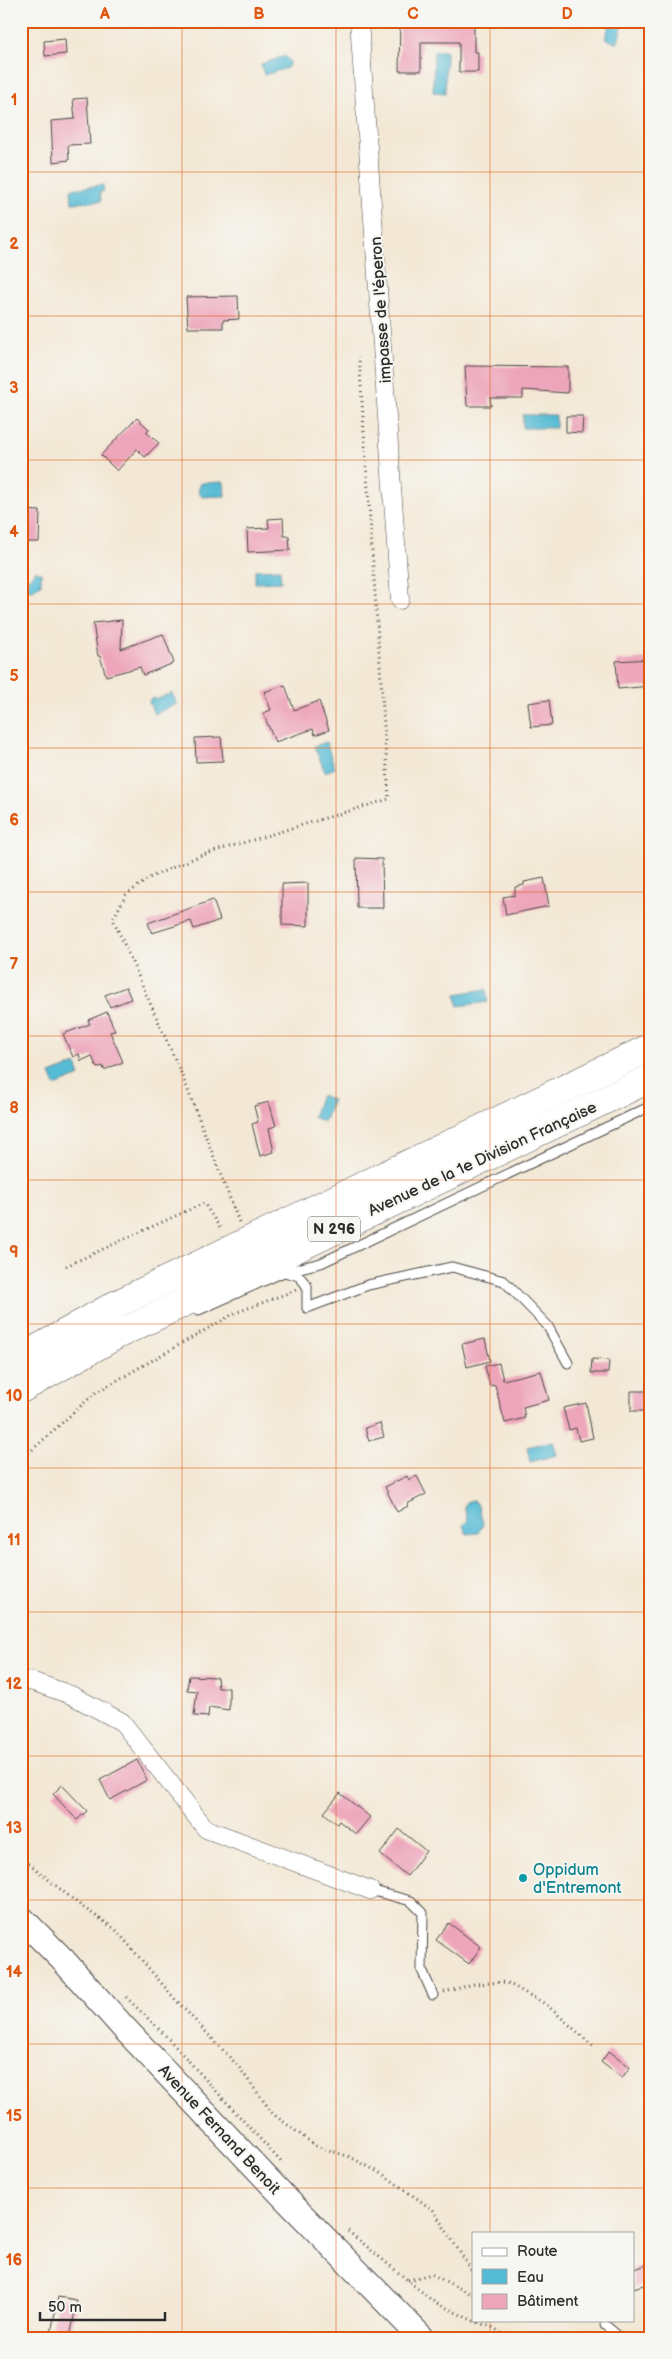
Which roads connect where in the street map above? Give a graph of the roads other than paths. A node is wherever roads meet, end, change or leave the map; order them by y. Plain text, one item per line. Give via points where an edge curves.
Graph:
1 (359, 21) edge
2 (400, 600) dead end
3 (651, 1047) edge
4 (651, 1078) edge
5 (651, 1106) edge
6 (284, 1272) junction
7 (194, 1312) dead end
8 (166, 1322) dead end
9 (92, 1348) junction
10 (21, 1358) edge
11 (568, 1363) dead end
12 (21, 1389) edge
13 (21, 1680) edge
14 (370, 1890) joint
15 (21, 1918) edge
16 (21, 1941) edge
17 (433, 1995) road end
18 (605, 2325) dead end
19 (405, 2338) edge
20 (422, 2338) edge
21 (620, 2338) edge

1 - 2 street, impasse de l'éperon
3 - 10 highway, Avenue de la 1e Division Française / N 296 via 115,1305
4 - 9 highway, Avenue de la 1e Division Française / N 296 via 359,1216
5 - 6 lane via 321,1263
6 - 7 lane
6 - 11 lane via 299,1276 307,1286 307,1308 368,1285 452,1267 504,1280 547,1325
8 - 9 lane
9 - 12 highway, Avenue de la 1e Division Française / N 296
13 - 14 street via 72,1695 122,1722 206,1829
14 - 17 lane via 411,1901 423,1914 422,1970
15 - 20 main road, Avenue Fernand Benoit
16 - 19 main road, Avenue Fernand Benoit
18 - 21 lane

